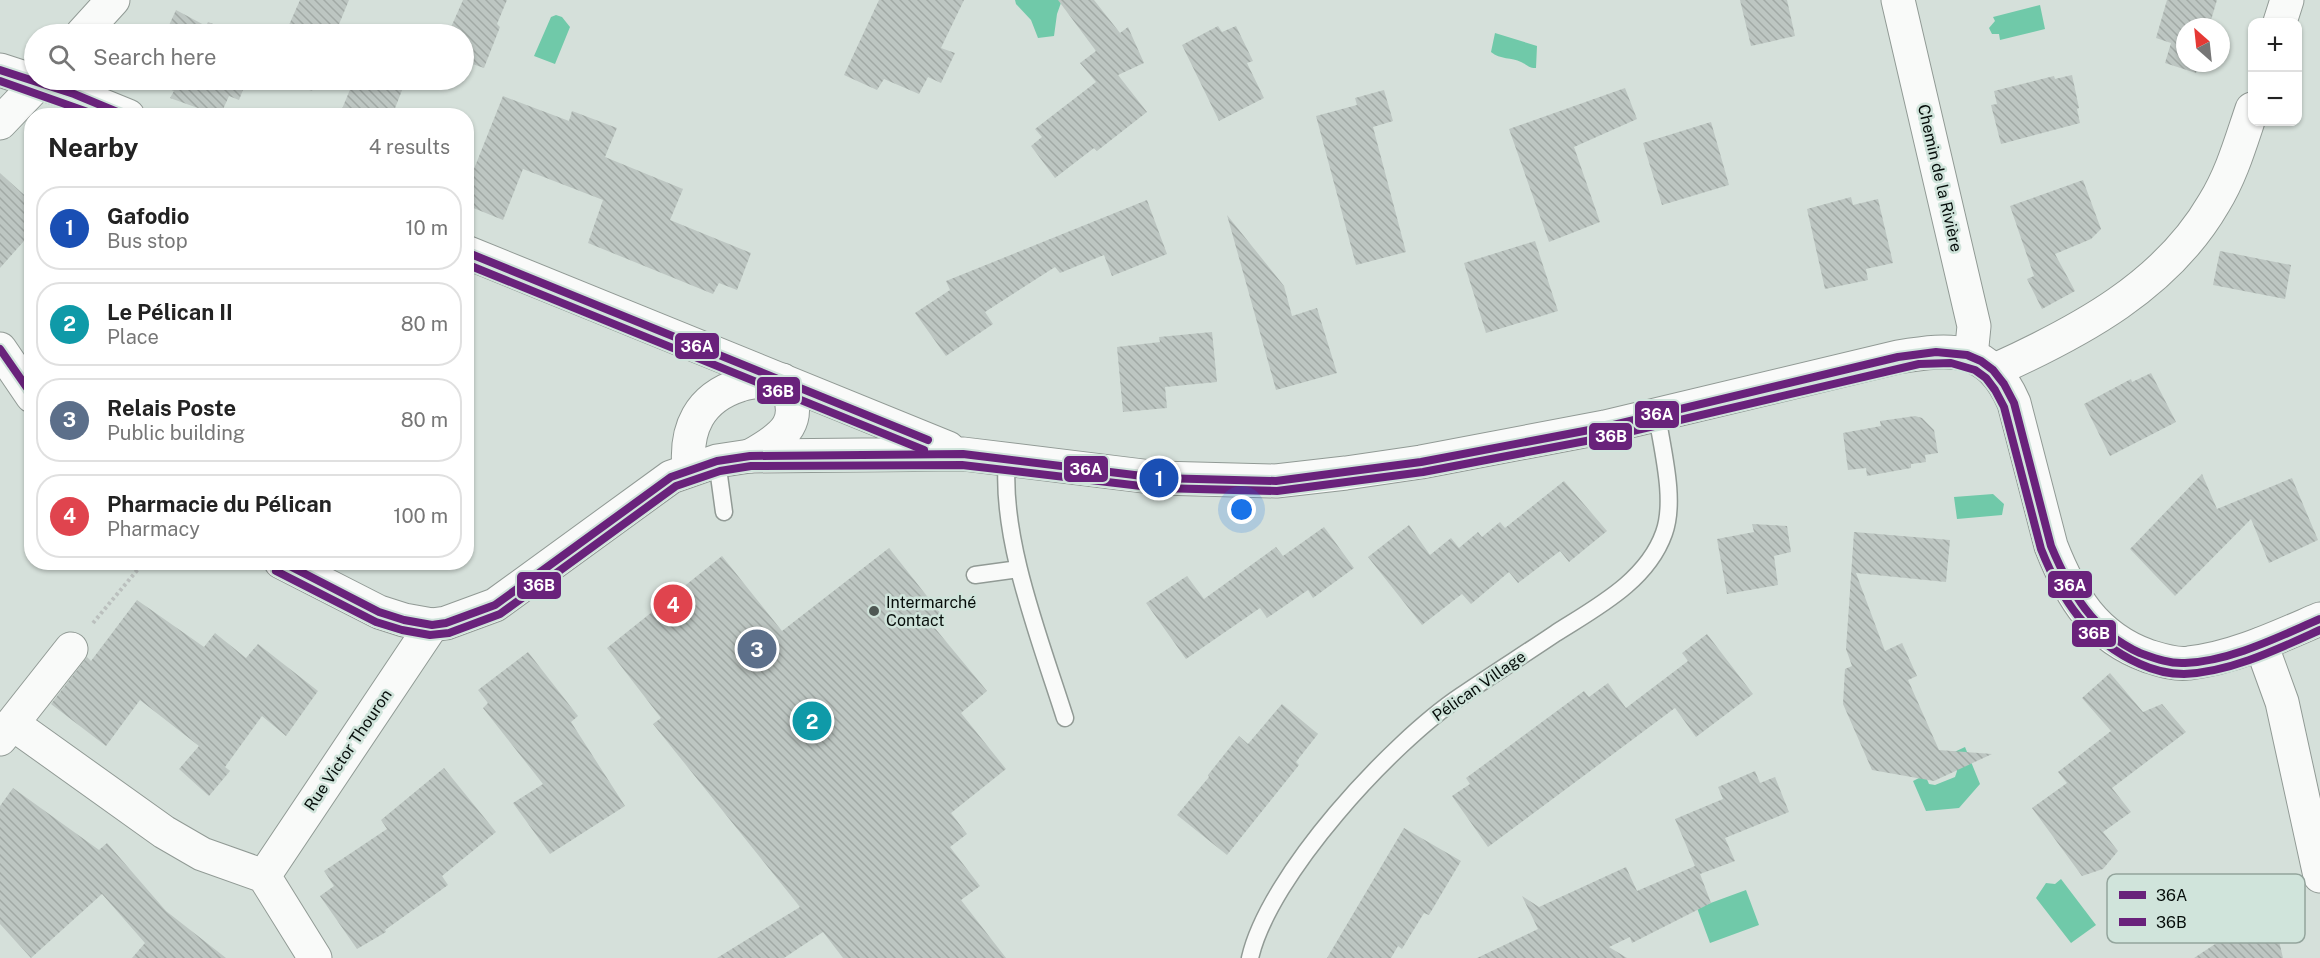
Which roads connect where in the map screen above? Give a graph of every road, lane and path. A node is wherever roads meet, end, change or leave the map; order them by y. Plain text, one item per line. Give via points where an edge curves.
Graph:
1 (113, 0) edge
2 (1898, 0) edge
3 (2287, 0) edge
4 (2281, 18) edge
5 (90, 24) edge
6 (0, 70) edge
7 (24, 77) edge
8 (31, 90) edge
9 (63, 90) edge
10 (108, 108) edge
11 (0, 123) edge
12 (2248, 124) edge
13 (474, 255) edge
14 (0, 349) edge
15 (1983, 363) junction
16 (782, 380) junction
17 (24, 384) edge
18 (1657, 415) junction
19 (963, 454) junction
20 (750, 456) junction
21 (1007, 460) junction
22 (703, 465) junction
23 (724, 512) dead end
24 (1019, 569) junction
25 (137, 570) edge
26 (297, 570) edge
27 (975, 575) dead end
28 (2320, 619) edge
29 (432, 625) junction
30 (2261, 644) junction
31 (72, 649) joint
32 (1065, 718) dead end
33 (6, 732) edge
34 (264, 876) junction
35 (2320, 876) edge
36 (315, 958) edge
37 (1250, 958) edge

1 - 5 street
2 - 15 street, Chemin de la Rivière
3 - 4 street
6 - 7 street
8 - 11 street
9 - 10 street
12 - 15 street via 2232,169 2214,203 2168,262 2099,318 2035,352
13 - 16 street
14 - 17 street
15 - 18 street via 1944,352 1898,357
15 - 30 street via 2007,387 2014,402 2051,546 2060,569 2094,622 2125,647 2164,661 2196,662
16 - 19 street
16 - 20 street via 793,403 787,428 773,443
16 - 22 street via 741,384 707,406 694,423 687,444
18 - 21 street via 1421,462 1276,481 1159,478
18 - 37 lane, Pélican Village via 1668,517 1664,533 1645,567 1607,600 1459,697 1386,760 1312,844 1286,880 1264,918
19 - 20 street
19 - 21 street
20 - 22 street
21 - 24 lane via 1006,498
22 - 23 lane
22 - 29 street via 671,477 495,605
24 - 27 lane
24 - 32 lane
25 - 31 path
26 - 29 street via 379,612
28 - 30 street
29 - 34 street, Rue Victor Thouron
30 - 35 street via 2282,702
31 - 33 street
33 - 34 street via 202,854
34 - 36 street

